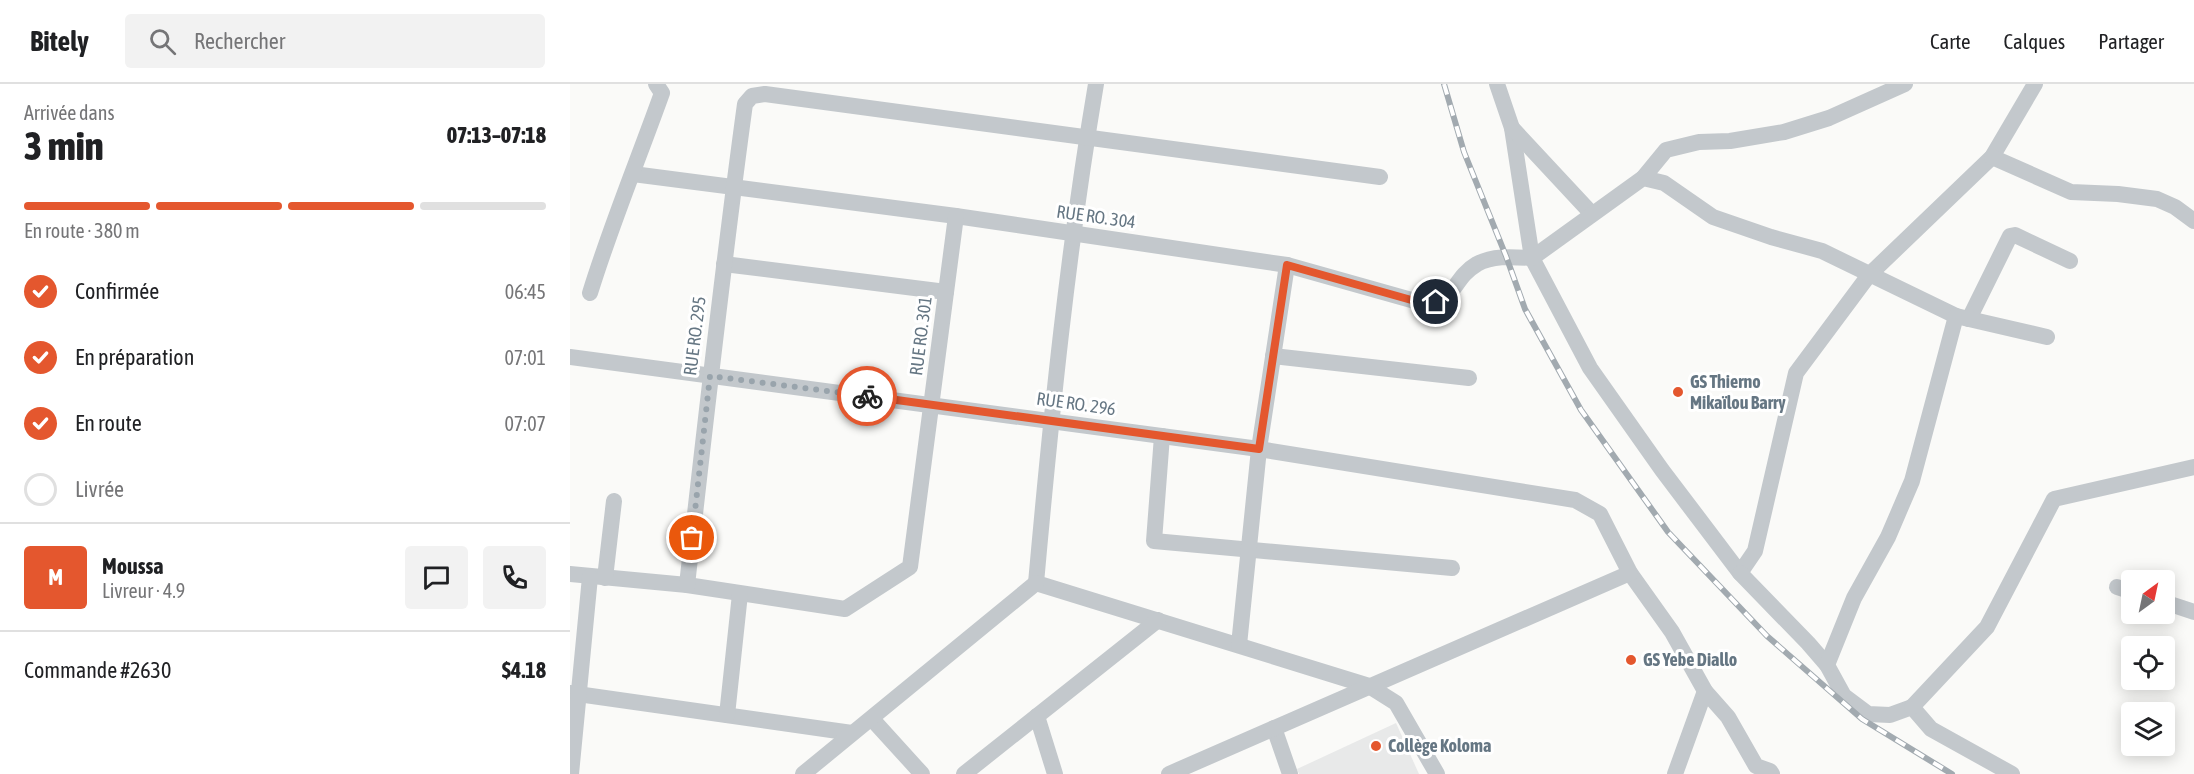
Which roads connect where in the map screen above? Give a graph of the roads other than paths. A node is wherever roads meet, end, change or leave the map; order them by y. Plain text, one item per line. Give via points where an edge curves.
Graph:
1 (656, 84) edge
2 (1096, 84) edge
3 (1497, 84) edge
4 (1905, 84) edge
5 (2035, 84) edge
6 (1512, 128) junction
7 (1087, 137) junction
8 (1992, 157) junction
9 (633, 174) junction
10 (1380, 177) dead end
11 (1643, 178) junction
12 (734, 188) junction
13 (1592, 214) junction
14 (956, 216) junction
15 (2194, 221) edge
16 (1074, 234) junction
17 (1532, 258) junction
18 (2070, 261) dead end
19 (724, 264) junction
20 (1287, 265) junction
21 (1869, 275) junction
22 (946, 292) junction
23 (590, 293) dead end
24 (1962, 318) junction
25 (2047, 337) dead end
26 (1273, 356) junction
27 (570, 357) edge
28 (710, 376) junction
29 (1469, 378) dead end
30 (932, 404) junction
31 (1050, 421) junction
32 (1162, 436) junction
33 (1259, 449) junction
34 (2194, 467) edge
35 (614, 501) dead end
36 (1249, 551) junction
37 (1452, 568) dead end
38 (1630, 573) junction
39 (1740, 573) junction
40 (570, 574) edge
41 (598, 577) junction
42 (1036, 583) junction
43 (687, 585) junction
44 (740, 594) junction
45 (2175, 606) edge
46 (2194, 612) edge
47 (1158, 620) junction
48 (1239, 645) junction
49 (1827, 665) junction
50 (1369, 686) junction
51 (1705, 691) junction
52 (575, 694) edge
53 (1912, 707) junction
54 (727, 715) junction
55 (1037, 716) junction
56 (872, 718) junction
57 (1274, 728) junction
58 (852, 733) junction
59 (572, 774) edge
60 (803, 774) edge
61 (922, 774) edge
62 (964, 774) edge
63 (1055, 774) edge
64 (1169, 774) edge
65 (1290, 774) edge
66 (1437, 774) edge
67 (1675, 774) edge
68 (1772, 774) edge
69 (2012, 774) edge

1 - 9 street via 662,93
2 - 7 street
3 - 6 street
4 - 11 street via 1829,118 1784,132 1666,150
5 - 8 street
6 - 13 street
6 - 17 street
7 - 10 street
7 - 12 street, RUE RO. 295 via 765,94 752,96 746,104
7 - 16 street
8 - 15 street via 2072,192 2157,199
8 - 21 street
9 - 12 street, RUE RO. 304
9 - 23 street via 610,227
11 - 13 street
11 - 21 street via 1664,183 1713,218 1822,251
12 - 14 street, RUE RO. 304
12 - 19 street, RUE RO. 295
13 - 17 street
14 - 16 street, RUE RO. 304
14 - 22 street, RUE RO. 301
16 - 20 street, RUE RO. 304
16 - 31 street
17 - 20 street, RUE RO. 304 via 1506,256 1478,263 1447,297 1429,303
17 - 39 street via 1590,368
18 - 24 street via 2010,236
19 - 22 street
19 - 28 street, RUE RO. 295
20 - 26 street
21 - 24 street
21 - 39 street via 1796,373 1755,551
22 - 30 street, RUE RO. 301
24 - 25 street
24 - 49 street via 1912,481 1888,537 1854,598
26 - 29 street
26 - 33 street
27 - 28 street, RUE RO. 296
28 - 30 street, RUE RO. 296
28 - 43 street, RUE RO. 295
30 - 31 street, RUE RO. 296
30 - 44 street, RUE RO. 301 via 910,567 845,609
31 - 32 street, RUE RO. 296
31 - 42 street
32 - 33 street, RUE RO. 296
32 - 36 street via 1154,541
33 - 36 street
33 - 38 street, RUE RO. 296 via 1575,500 1600,514
34 - 53 street via 2054,499 1987,627
35 - 41 street
36 - 37 street
36 - 48 street
38 - 50 street
38 - 51 street via 1672,632
39 - 49 street
40 - 41 street
41 - 43 street
41 - 52 street
42 - 47 street
42 - 56 street
43 - 44 street
44 - 54 street
45 - 46 street
47 - 48 street
47 - 55 street
48 - 50 street
49 - 53 street via 1844,696 1868,714 1890,716
50 - 57 street
50 - 66 street via 1396,703
51 - 67 street
51 - 68 street via 1728,717 1756,766
52 - 54 street
52 - 59 street
53 - 69 street via 1931,729
54 - 58 street
55 - 62 street
55 - 63 street
56 - 58 street
56 - 61 street
57 - 64 street
57 - 65 street
58 - 60 street

